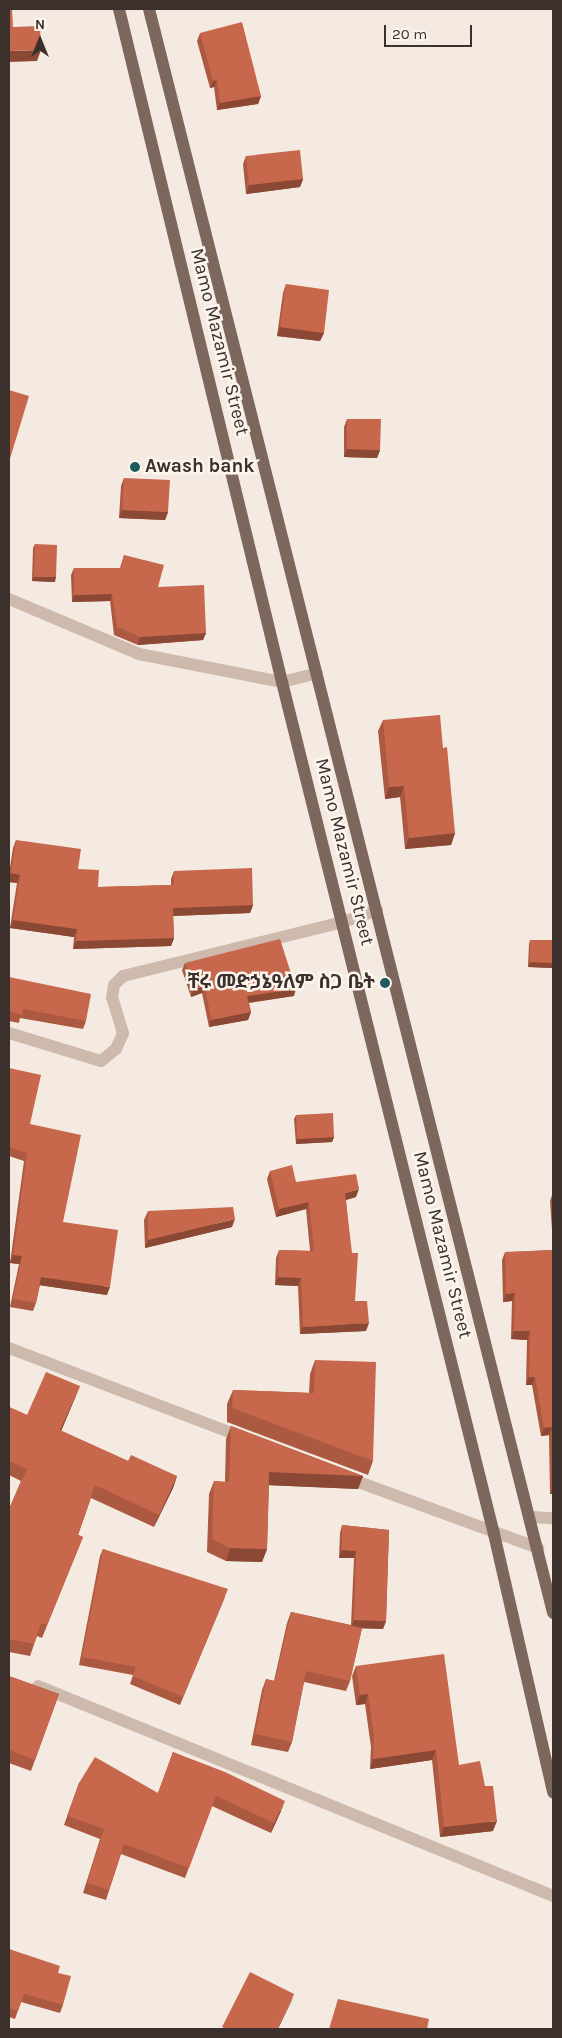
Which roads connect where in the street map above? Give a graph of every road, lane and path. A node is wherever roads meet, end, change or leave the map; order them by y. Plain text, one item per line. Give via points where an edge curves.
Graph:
1 (119, 9) edge
2 (148, 9) edge
3 (9, 599) edge
4 (317, 673) junction
5 (282, 682) junction
6 (377, 910) junction
7 (343, 922) junction
8 (9, 1033) edge
9 (9, 1348) edge
10 (261, 1445) edge
11 (336, 1473) edge
12 (531, 1517) junction
13 (553, 1518) edge
14 (494, 1534) junction
15 (538, 1548) junction
16 (553, 1613) edge
17 (38, 1686) edge
18 (553, 1792) edge
19 (553, 1896) edge

1 - 5 main road, Mamo Mazamir Street
2 - 4 main road, Mamo Mazamir Street
3 - 5 street via 139,654
4 - 5 street
4 - 6 main road, Mamo Mazamir Street
5 - 7 main road, Mamo Mazamir Street
6 - 7 street
6 - 12 main road, Mamo Mazamir Street
7 - 8 street via 122,976 114,985 112,998 123,1033 116,1048 101,1061
7 - 14 main road, Mamo Mazamir Street
9 - 10 street
11 - 14 street
12 - 13 street
12 - 15 main road, Mamo Mazamir Street
14 - 15 street
14 - 18 main road, Mamo Mazamir Street
15 - 16 main road, Mamo Mazamir Street
17 - 19 street

